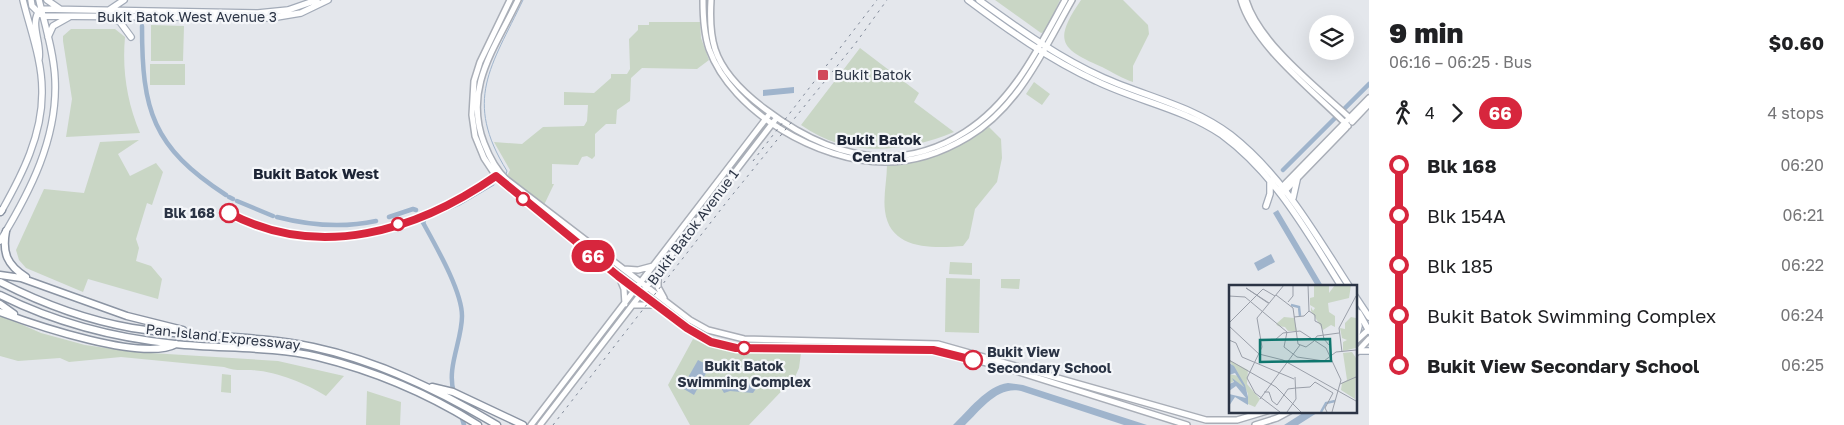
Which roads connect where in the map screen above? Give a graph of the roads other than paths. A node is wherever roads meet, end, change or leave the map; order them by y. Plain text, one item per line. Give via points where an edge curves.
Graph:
1 (23, 0) edge
2 (31, 0) edge
3 (39, 0) edge
4 (47, 0) edge
5 (124, 0) edge
6 (317, 0) edge
7 (328, 0) edge
8 (510, 0) edge
9 (518, 0) edge
10 (703, 0) edge
11 (711, 0) edge
12 (968, 0) edge
13 (979, 0) edge
14 (1065, 0) edge
15 (1072, 0) edge
16 (1241, 0) edge
17 (1246, 0) edge
18 (61, 9) junction
19 (109, 10) junction
20 (41, 12) junction
21 (71, 16) junction
22 (111, 17) junction
23 (48, 37) junction
24 (131, 37) dead end
25 (1042, 48) junction
26 (38, 60) junction
27 (1369, 98) edge
28 (1369, 104) edge
29 (1333, 106) junction
30 (768, 116) junction
31 (775, 120) junction
32 (1347, 120) junction
33 (1270, 180) junction
34 (1297, 180) junction
35 (1282, 190) junction
36 (1293, 198) junction
37 (1266, 206) dead end
38 (1, 212) edge
39 (6, 231) junction
40 (0, 241) edge
41 (653, 266) junction
42 (621, 268) junction
43 (658, 273) junction
44 (0, 275) edge
45 (618, 276) junction
46 (0, 282) edge
47 (34, 282) junction
48 (641, 282) junction
49 (1340, 285) edge
50 (1349, 285) edge
51 (647, 287) junction
52 (635, 289) junction
53 (642, 294) junction
54 (0, 295) edge
55 (667, 303) junction
56 (0, 304) edge
57 (624, 304) junction
58 (633, 306) junction
59 (658, 306) junction
60 (1357, 307) edge
61 (1369, 308) edge
62 (0, 312) edge
63 (1369, 317) edge
64 (21, 319) junction
65 (1369, 330) edge
66 (220, 335) junction
67 (1356, 337) edge
68 (1369, 339) edge
69 (1356, 340) edge
70 (176, 344) junction
71 (1369, 351) edge
72 (1356, 352) edge
73 (454, 395) junction
74 (1265, 412) edge
75 (1288, 412) edge
76 (478, 425) edge
77 (498, 425) edge
78 (523, 425) edge
79 (532, 425) edge
80 (540, 425) edge
81 (1187, 425) edge
82 (1255, 425) edge

1 - 26 main road
2 - 20 main road
3 - 20 main road
4 - 18 main road
5 - 19 main road
6 - 19 main road, Bukit Batok West Avenue 3 via 288,10 258,13
7 - 22 main road, Bukit Batok West Avenue 3 via 301,14 271,18
8 - 45 main road via 474,81 472,115 478,144 496,176
9 - 42 main road via 480,78 477,116 486,148 503,176
10 - 30 main road via 706,36 717,64 734,90
11 - 30 main road via 713,39 721,62
12 - 25 main road
13 - 25 main road
14 - 25 main road
15 - 25 main road
16 - 29 main road via 1263,42
17 - 29 main road via 1258,26 1270,41
18 - 19 main road, Bukit Batok West Avenue 3
18 - 20 main road, Bukit Batok West Avenue 3
20 - 21 main road, Bukit Batok West Avenue 3
20 - 23 main road
20 - 26 main road via 35,24 40,50
21 - 22 main road, Bukit Batok West Avenue 3
21 - 23 main road via 54,26
22 - 24 main road via 120,22
23 - 39 main road via 55,78 52,130
25 - 31 main road via 993,110 964,132 930,148 887,156 849,153 804,136
25 - 33 main road via 1095,81 1207,126 1227,139
25 - 35 main road via 1105,78 1201,116 1243,145
26 - 38 main road via 42,90 37,129 21,175
27 - 32 main road
28 - 32 main road
29 - 32 main road
30 - 31 main road
30 - 41 main road, Bukit Batok Avenue 1
31 - 43 main road, Bukit Batok Avenue 1
32 - 34 main road
32 - 35 main road
33 - 35 main road
33 - 37 main road
34 - 35 main road
34 - 36 main road
35 - 36 main road
35 - 49 main road
36 - 50 main road
39 - 40 main road
39 - 47 highway via 6,259
41 - 42 main road via 633,270
41 - 48 main road, Bukit Batok Avenue 1
42 - 48 main road
43 - 51 main road, Bukit Batok Avenue 1
43 - 55 main road via 658,287
44 - 47 highway
45 - 52 main road
45 - 57 main road via 624,290
46 - 66 highway, Pan-Island Expressway via 50,305 132,328
47 - 66 highway via 127,316
48 - 51 main road
48 - 52 main road, Bukit Batok Avenue 1
51 - 53 main road, Bukit Batok Avenue 1
51 - 55 main road
52 - 53 main road
52 - 57 main road, Bukit Batok Avenue 1
53 - 58 main road, Bukit Batok Avenue 1
53 - 59 main road
54 - 70 highway, Pan-Island Expressway via 47,315 94,329
55 - 74 main road via 693,322 724,335 744,339 938,344 1206,420 1237,420
56 - 64 highway
57 - 79 main road, Bukit Batok Avenue 1
58 - 59 main road
58 - 80 main road, Bukit Batok Avenue 1
59 - 81 main road via 702,338 736,348 938,351 1003,367
60 - 61 main road
60 - 63 main road
60 - 65 main road
60 - 67 main road via 1359,326
62 - 64 highway
64 - 70 highway via 103,343 166,348
65 - 69 main road
66 - 73 highway, Pan-Island Expressway via 312,347 355,358
68 - 72 main road
70 - 76 highway, Pan-Island Expressway via 263,349 317,357 398,383
71 - 72 main road
73 - 77 highway via 462,404
73 - 78 highway
75 - 82 main road

